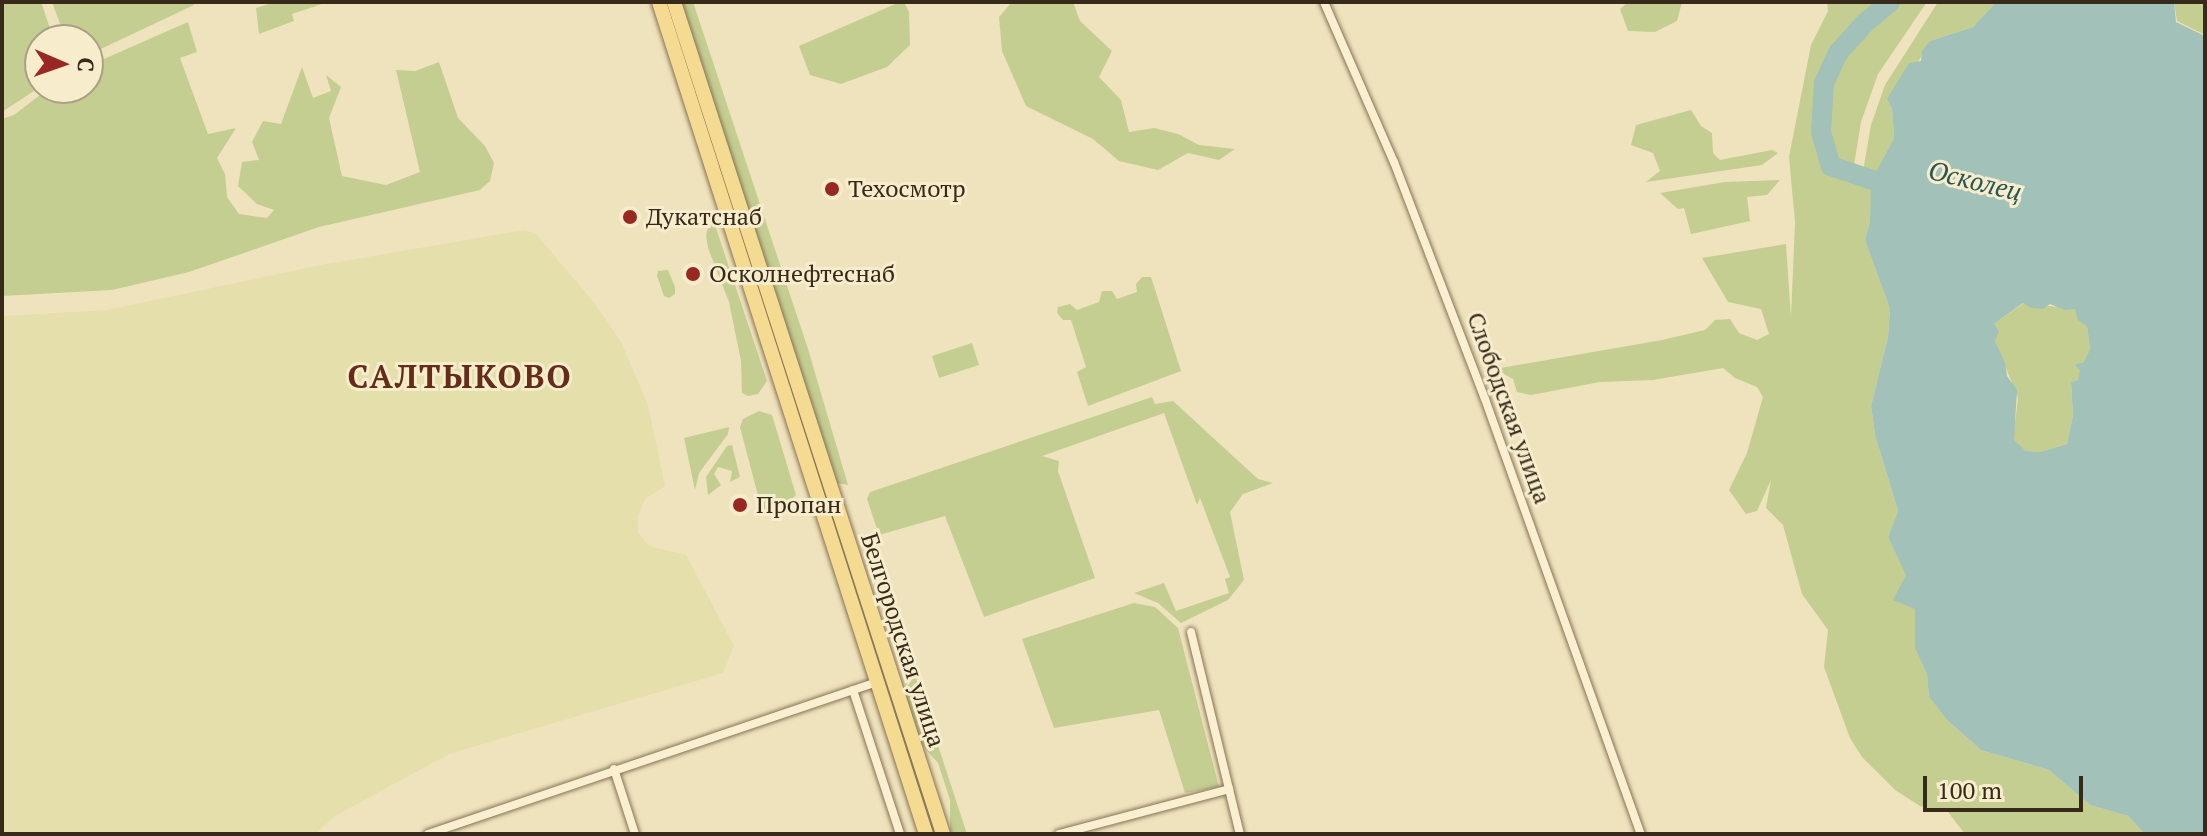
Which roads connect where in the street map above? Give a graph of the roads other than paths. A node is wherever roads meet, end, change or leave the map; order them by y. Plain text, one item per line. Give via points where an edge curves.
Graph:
1 (659, 2) edge
2 (674, 2) edge
3 (1324, 2) edge
4 (1191, 632) dead end
5 (877, 682) junction
6 (853, 690) junction
7 (614, 769) junction
8 (1229, 789) junction
9 (428, 834) edge
10 (635, 834) edge
11 (900, 834) edge
12 (926, 834) edge
13 (943, 834) edge
14 (1059, 834) edge
15 (1240, 834) edge
16 (1641, 834) edge

1 - 5 main road, Белгородская улица
2 - 13 main road, Белгородская улица
3 - 16 street, Слободская улица via 1394,162 1485,399
4 - 8 street
5 - 6 street
5 - 12 main road, Белгородская улица
6 - 7 street
6 - 11 street
7 - 9 street
7 - 10 street
8 - 14 street
8 - 15 street

